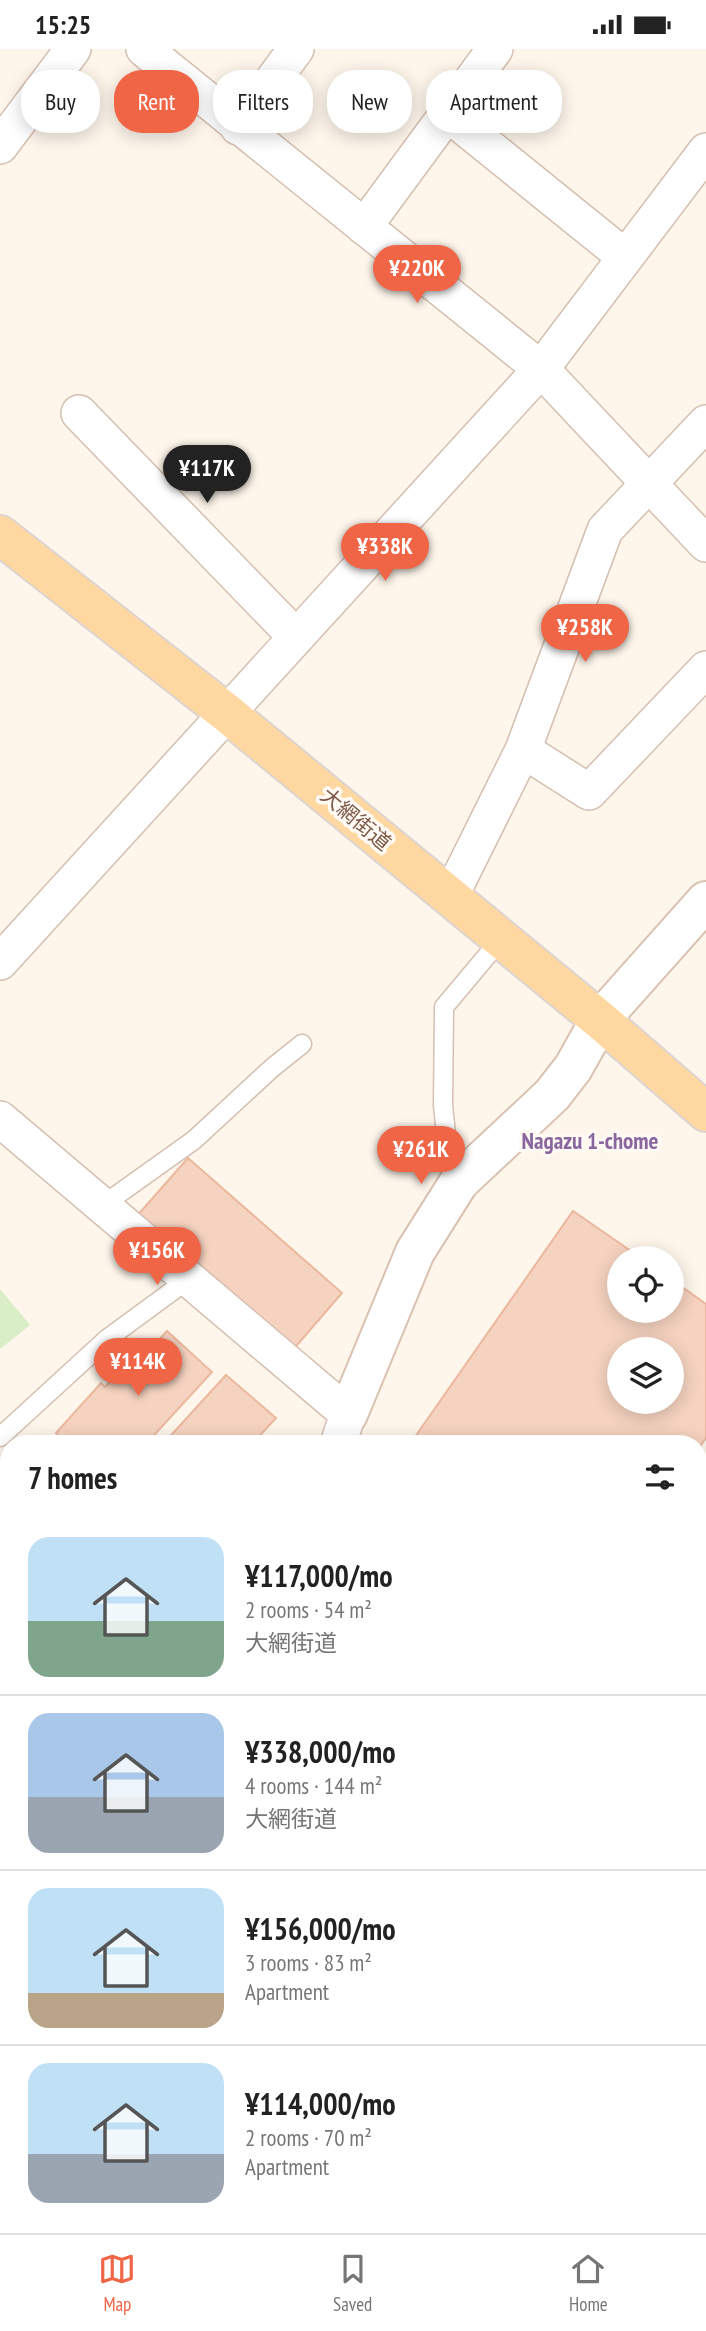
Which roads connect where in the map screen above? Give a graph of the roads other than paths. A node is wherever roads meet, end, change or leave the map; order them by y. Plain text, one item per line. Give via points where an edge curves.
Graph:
1 (73, 49) edge
2 (144, 49) edge
3 (296, 49) edge
4 (495, 49) edge
5 (280, 70) edge
6 (480, 70) edge
7 (213, 106) edge
8 (246, 133) edge
9 (434, 133) edge
10 (472, 133) edge
11 (0, 146) edge
12 (704, 159) edge
13 (364, 226) junction
14 (625, 257) junction
15 (541, 369) junction
16 (79, 413) dead end
17 (706, 423) edge
18 (647, 484) junction
19 (2, 541) edge
20 (706, 544) edge
21 (295, 636) junction
22 (706, 669) edge
23 (228, 714) junction
24 (523, 750) junction
25 (450, 897) junction
26 (706, 901) edge
27 (501, 939) junction
28 (0, 962) edge
29 (600, 1020) junction
30 (302, 1044) dead end
31 (706, 1112) edge
32 (0, 1119) edge
33 (459, 1182) junction
34 (103, 1205) junction
35 (190, 1278) junction
36 (343, 1429) edge
37 (2, 1435) edge

1 - 11 street
2 - 7 street
3 - 5 street
4 - 6 street
8 - 13 street
9 - 13 street
10 - 14 street
12 - 14 street
13 - 15 street
14 - 15 street
15 - 18 street
15 - 21 street
16 - 21 street
17 - 18 street
18 - 20 street
18 - 24 street via 605,530
19 - 23 main road, 大網街道
21 - 23 street
22 - 24 street via 589,792
23 - 25 main road, 大網街道
23 - 28 street
24 - 25 street
25 - 27 main road, 大網街道
26 - 29 street
27 - 29 main road, 大網街道
27 - 33 lane via 444,1007 443,1105 449,1163
29 - 31 main road, 大網街道
29 - 33 street via 552,1095
30 - 34 lane via 194,1140
32 - 34 street
33 - 36 street via 415,1252
34 - 35 street
35 - 36 street
35 - 37 lane via 107,1339

